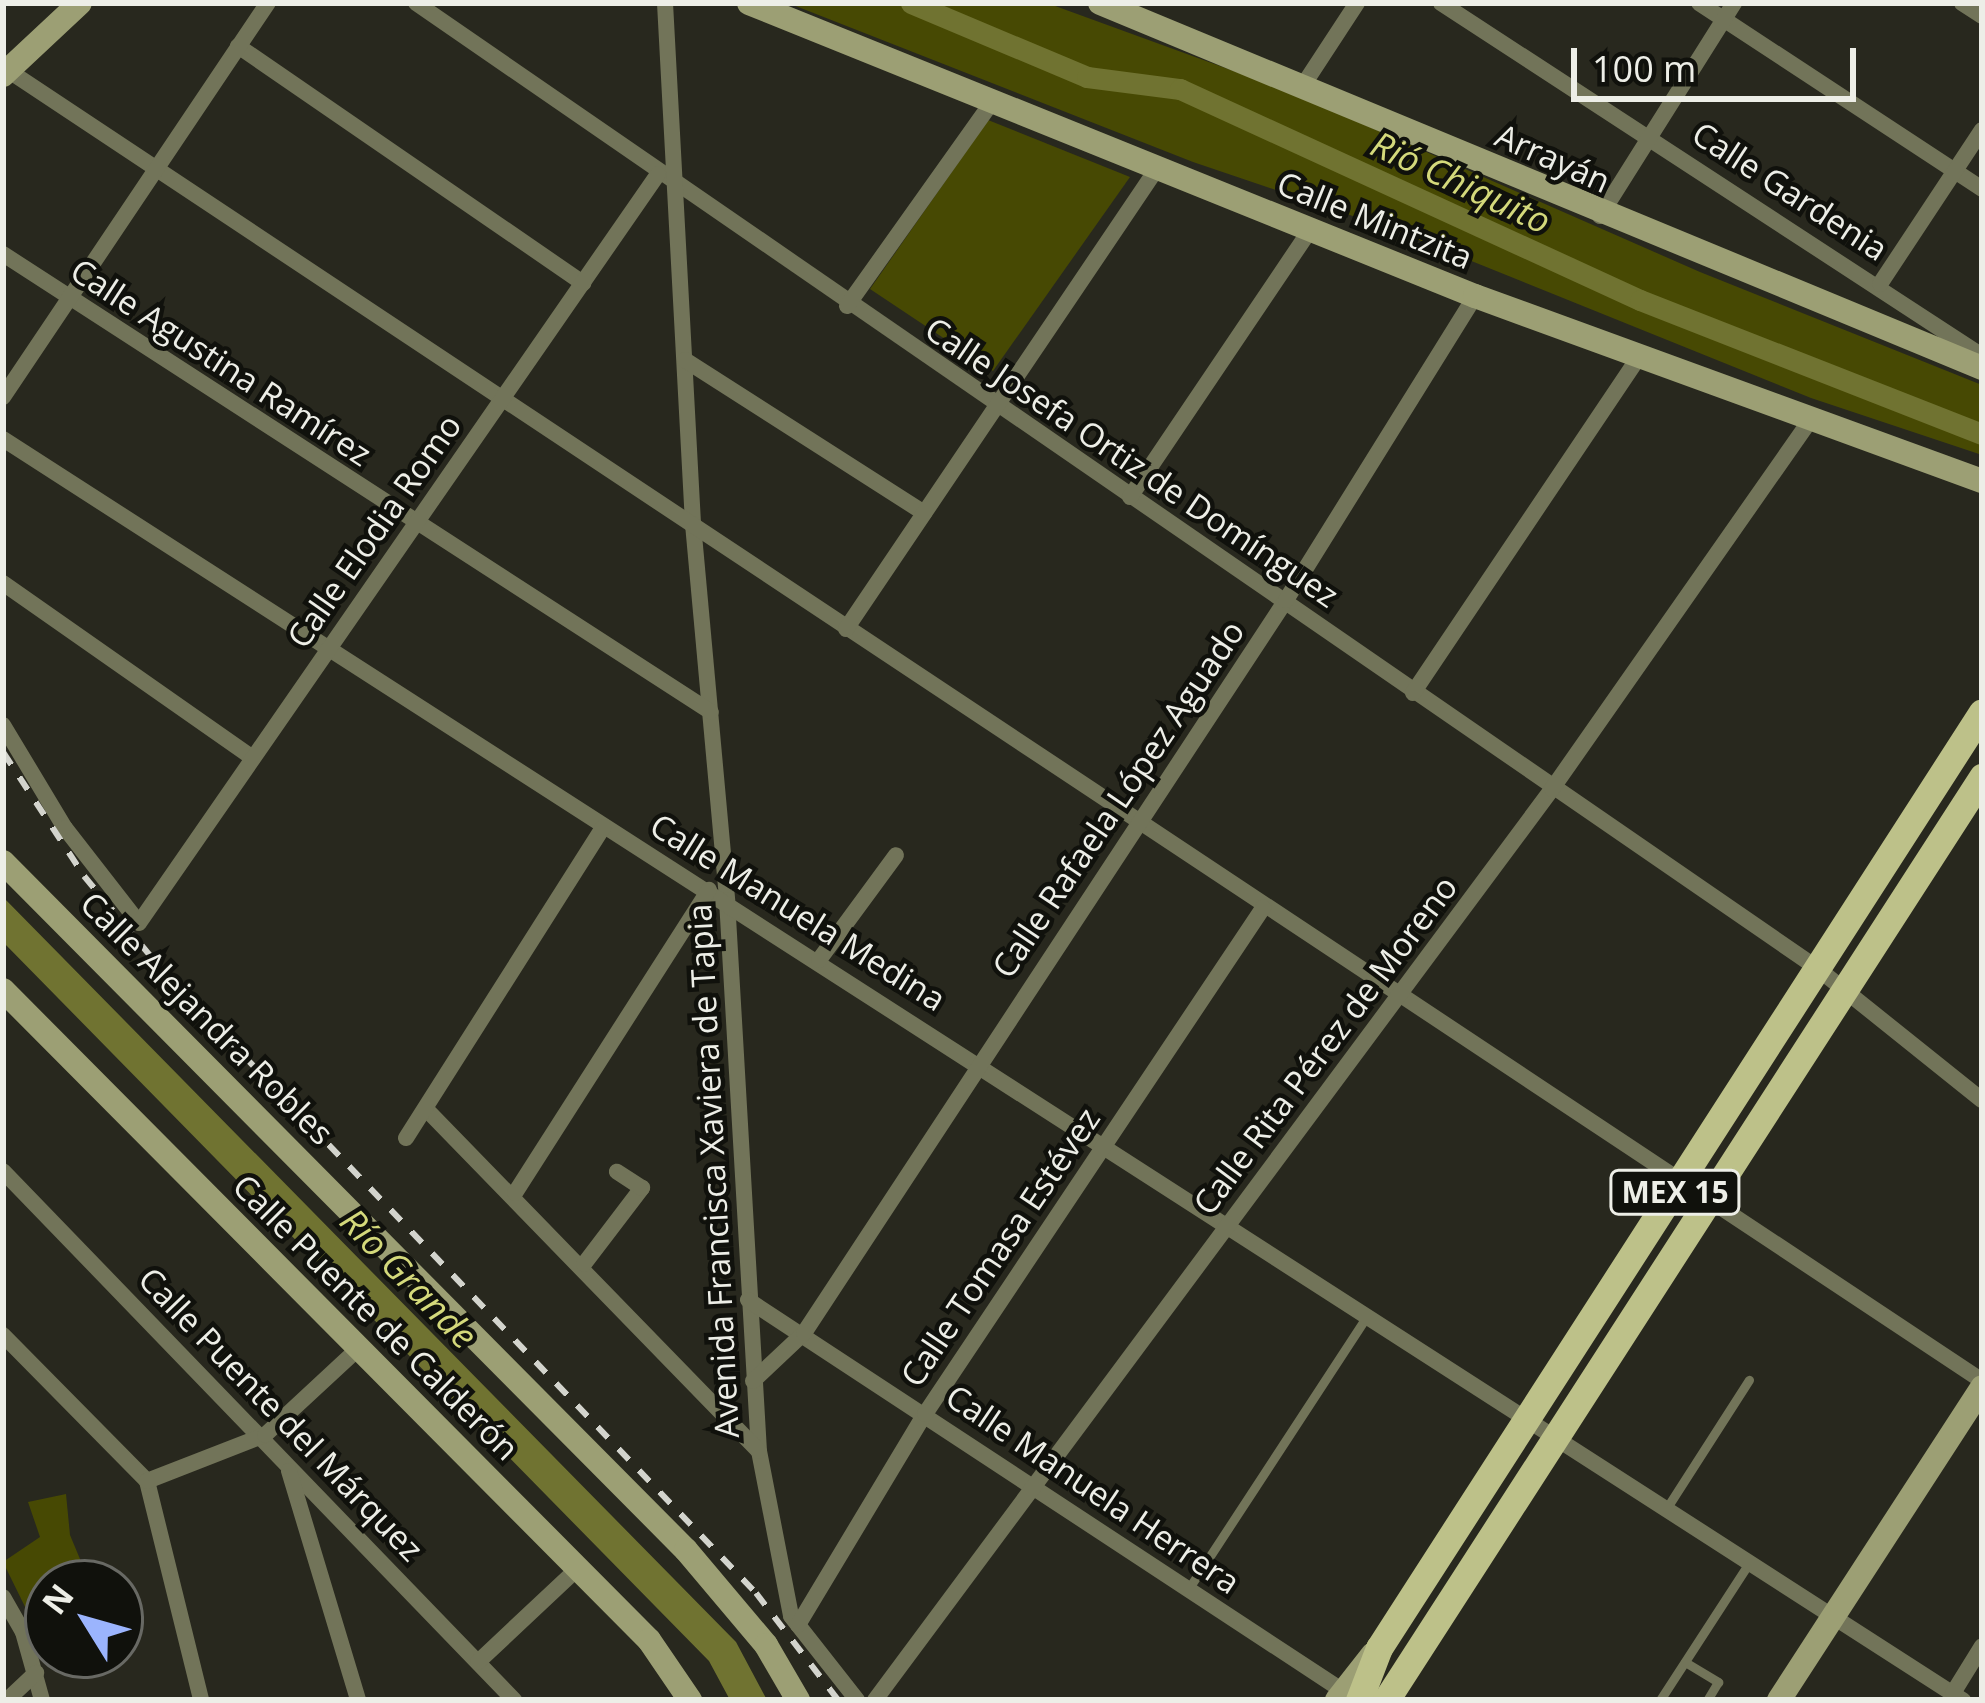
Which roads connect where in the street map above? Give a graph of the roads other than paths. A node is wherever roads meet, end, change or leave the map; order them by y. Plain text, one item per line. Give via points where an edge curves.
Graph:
1 (80, 3) edge
2 (268, 3) edge
3 (416, 3) edge
4 (665, 3) edge
5 (749, 3) edge
6 (1100, 3) edge
7 (1357, 3) edge
8 (1442, 3) edge
9 (1700, 3) edge
10 (1962, 3) edge
11 (1729, 11) edge
12 (1982, 16) edge
13 (238, 46) junction
14 (5, 71) edge
15 (1304, 84) junction
16 (991, 103) junction
17 (1982, 130) edge
18 (1650, 136) junction
19 (159, 167) junction
20 (1158, 167) junction
21 (1955, 171) junction
22 (658, 174) junction
23 (681, 184) junction
24 (1982, 189) edge
25 (1600, 216) junction
26 (1311, 229) junction
27 (3, 254) edge
28 (583, 283) junction
29 (1880, 284) junction
30 (1475, 296) junction
31 (70, 300) junction
32 (847, 306) junction
33 (1982, 356) edge
34 (1638, 358) junction
35 (685, 360) junction
36 (1982, 368) edge
37 (3, 397) edge
38 (502, 399) junction
39 (996, 404) junction
40 (1812, 417) junction
41 (3, 439) edge
42 (1982, 481) edge
43 (1130, 497) junction
44 (924, 513) junction
45 (416, 524) junction
46 (693, 524) junction
47 (3, 583) edge
48 (1286, 600) junction
49 (846, 629) junction
50 (328, 650) junction
51 (1413, 693) junction
52 (711, 712) junction
53 (1982, 712) edge
54 (3, 725) edge
55 (253, 758) junction
56 (1982, 777) edge
57 (1552, 789) junction
58 (1140, 826) junction
59 (603, 827) junction
60 (896, 855) dead end
61 (3, 862) edge
62 (710, 890) junction
63 (727, 900) junction
64 (1263, 908) junction
65 (819, 960) junction
66 (1816, 968) junction
67 (3, 990) edge
68 (1842, 994) junction
69 (1398, 998) junction
70 (978, 1060) junction
71 (1982, 1100) edge
72 (426, 1109) junction
73 (406, 1138) dead end
74 (1106, 1143) junction
75 (3, 1171) edge
76 (617, 1172) dead end
77 (1679, 1186) junction
78 (515, 1193) junction
79 (1710, 1197) junction
80 (1230, 1223) junction
81 (584, 1264) junction
82 (748, 1300) junction
83 (1370, 1312) junction
84 (804, 1333) junction
85 (3, 1335) edge
86 (361, 1346) junction
87 (1749, 1380) dead end
88 (753, 1381) junction
89 (1982, 1384) edge
90 (925, 1414) junction
91 (1532, 1416) junction
92 (265, 1436) junction
93 (1561, 1436) junction
94 (759, 1451) junction
95 (289, 1469) junction
96 (147, 1481) junction
97 (1035, 1486) junction
98 (1668, 1506) junction
99 (1750, 1560) junction
100 (578, 1568) junction
101 (1189, 1588) junction
102 (3, 1598) edge
103 (1835, 1615) junction
104 (794, 1621) junction
105 (24, 1646) edge
106 (1982, 1646) edge
107 (478, 1661) junction
108 (1685, 1662) junction
109 (30, 1679) edge
110 (1404, 1687) edge
111 (1346, 1697) edge
112 (1958, 1697) edge
113 (7, 1700) edge
114 (201, 1700) edge
115 (358, 1700) edge
116 (514, 1700) edge
117 (690, 1700) edge
118 (798, 1700) edge
119 (857, 1700) edge
120 (875, 1700) edge
121 (1386, 1700) edge
122 (1660, 1700) edge
123 (1707, 1700) edge
124 (1779, 1700) edge

1 - 14 street
2 - 13 street
3 - 22 street, Calle Josefa Ortiz de Domínguez
4 - 23 street, Avenida Francisca Xaviera de Tapia
5 - 16 street, Calle Mintzita
6 - 15 street, Arrayán
7 - 15 street
8 - 18 street, Calle Gardenia
9 - 11 street
10 - 12 street
11 - 18 street
11 - 21 street
13 - 19 street
13 - 28 street
14 - 19 street
15 - 25 street, Arrayán
16 - 20 street, Calle Mintzita
16 - 32 street
17 - 21 street
18 - 25 street
18 - 29 street, Calle Gardenia
19 - 31 street
19 - 38 street
20 - 26 street, Calle Mintzita
20 - 39 street
21 - 24 street
21 - 29 street
22 - 23 street, Calle Josefa Ortiz de Domínguez
22 - 28 street, Calle Elodia Romo
23 - 32 street, Calle Josefa Ortiz de Domínguez
23 - 35 street, Avenida Francisca Xaviera de Tapia
25 - 36 street, Arrayán
26 - 30 street, Calle Mintzita
26 - 43 street
27 - 31 street, Calle Agustina Ramírez
28 - 38 street, Calle Elodia Romo
29 - 33 street, Calle Gardenia
30 - 34 street, Calle Mintzita
30 - 48 street, Calle Rafaela López Aguado
31 - 37 street
31 - 45 street, Calle Agustina Ramírez
32 - 39 street, Calle Josefa Ortiz de Domínguez
34 - 40 street, Calle Mintzita
34 - 51 street
35 - 44 street
35 - 46 street, Avenida Francisca Xaviera de Tapia
38 - 45 street, Calle Elodia Romo
38 - 46 street
39 - 43 street, Calle Josefa Ortiz de Domínguez
39 - 44 street
40 - 42 street, Calle Mintzita
40 - 57 street, Calle Rita Pérez de Moreno
41 - 50 street, Calle Manuela Medina
43 - 48 street, Calle Josefa Ortiz de Domínguez
44 - 49 street
45 - 50 street, Calle Elodia Romo
45 - 52 street, Calle Agustina Ramírez
46 - 49 street
46 - 52 street, Avenida Francisca Xaviera de Tapia
47 - 55 street
48 - 51 street, Calle Josefa Ortiz de Domínguez
48 - 58 street, Calle Rafaela López Aguado
49 - 58 street
50 - 55 street, Calle Elodia Romo
50 - 59 street, Calle Manuela Medina
51 - 57 street, Calle Josefa Ortiz de Domínguez
52 - 63 street, Avenida Francisca Xaviera de Tapia
53 - 66 main road, MEX 15
54 - 55 street, Calle Elodia Romo via 65,828 139,923
56 - 68 main road, MEX 15
57 - 66 street, Calle Josefa Ortiz de Domínguez
57 - 69 street, Calle Rita Pérez de Moreno
58 - 64 street
58 - 70 street, Calle Rafaela López Aguado
59 - 62 street, Calle Manuela Medina
59 - 72 street
60 - 65 street
61 - 118 street, Calle Alejandra Robles via 686,1550 766,1645
62 - 63 street, Calle Manuela Medina
62 - 78 street
63 - 65 street, Calle Manuela Medina
63 - 82 street, Avenida Francisca Xaviera de Tapia
64 - 69 street
64 - 74 street, Calle Tomasa Estévez
65 - 70 street, Calle Manuela Medina
66 - 68 street, Calle Josefa Ortiz de Domínguez
66 - 77 main road, MEX 15
67 - 86 street, Calle Puente de Calderón
68 - 71 street, Calle Josefa Ortiz de Domínguez
68 - 79 main road, MEX 15
69 - 77 street
69 - 80 street, Calle Rita Pérez de Moreno
70 - 74 street, Calle Manuela Medina
70 - 84 street, Calle Rafaela López Aguado
72 - 73 street
72 - 78 street
74 - 80 street, Calle Manuela Medina
74 - 90 street, Calle Tomasa Estévez
75 - 92 street, Calle Puente del Márquez
76 - 81 street via 642,1188
77 - 79 street
77 - 91 main road, MEX 15
78 - 81 street
79 - 89 street
79 - 93 main road, MEX 15
80 - 83 street, Calle Manuela Medina
80 - 97 street, Calle Rita Pérez de Moreno
81 - 94 street
82 - 84 street, Calle Manuela Herrera
82 - 88 street, Avenida Francisca Xaviera de Tapia
83 - 91 street, Calle Manuela Medina
83 - 101 lane
84 - 88 street, Calle Rafaela López Aguado
84 - 90 street, Calle Manuela Herrera
85 - 96 street
86 - 92 street
86 - 100 street, Calle Puente de Calderón
87 - 98 lane
88 - 94 street, Avenida Francisca Xaviera de Tapia
89 - 103 street
90 - 97 street, Calle Manuela Herrera
90 - 104 street, Calle Tomasa Estévez
91 - 93 street, Calle Manuela Medina
91 - 111 main road, MEX 15
92 - 95 street, Calle Puente del Márquez
92 - 96 street
93 - 98 street, Calle Manuela Medina
93 - 110 main road, MEX 15
94 - 104 street, Avenida Francisca Xaviera de Tapia
95 - 107 street, Calle Puente del Márquez
95 - 115 street
96 - 114 street
97 - 101 street, Calle Manuela Herrera
97 - 120 street, Calle Rita Pérez de Moreno
98 - 99 street, Calle Manuela Medina
99 - 103 street, Calle Manuela Medina
99 - 108 lane
100 - 107 street
100 - 117 street, Calle Puente de Calderón via 649,1640
101 - 111 street, Calle Manuela Herrera
102 - 105 street
103 - 112 street, Calle Manuela Medina
103 - 124 street
104 - 119 street
106 - 112 street
107 - 116 street, Calle Puente del Márquez
108 - 122 lane
108 - 123 lane via 1718,1682
109 - 113 street
110 - 121 main road, MEX 15

